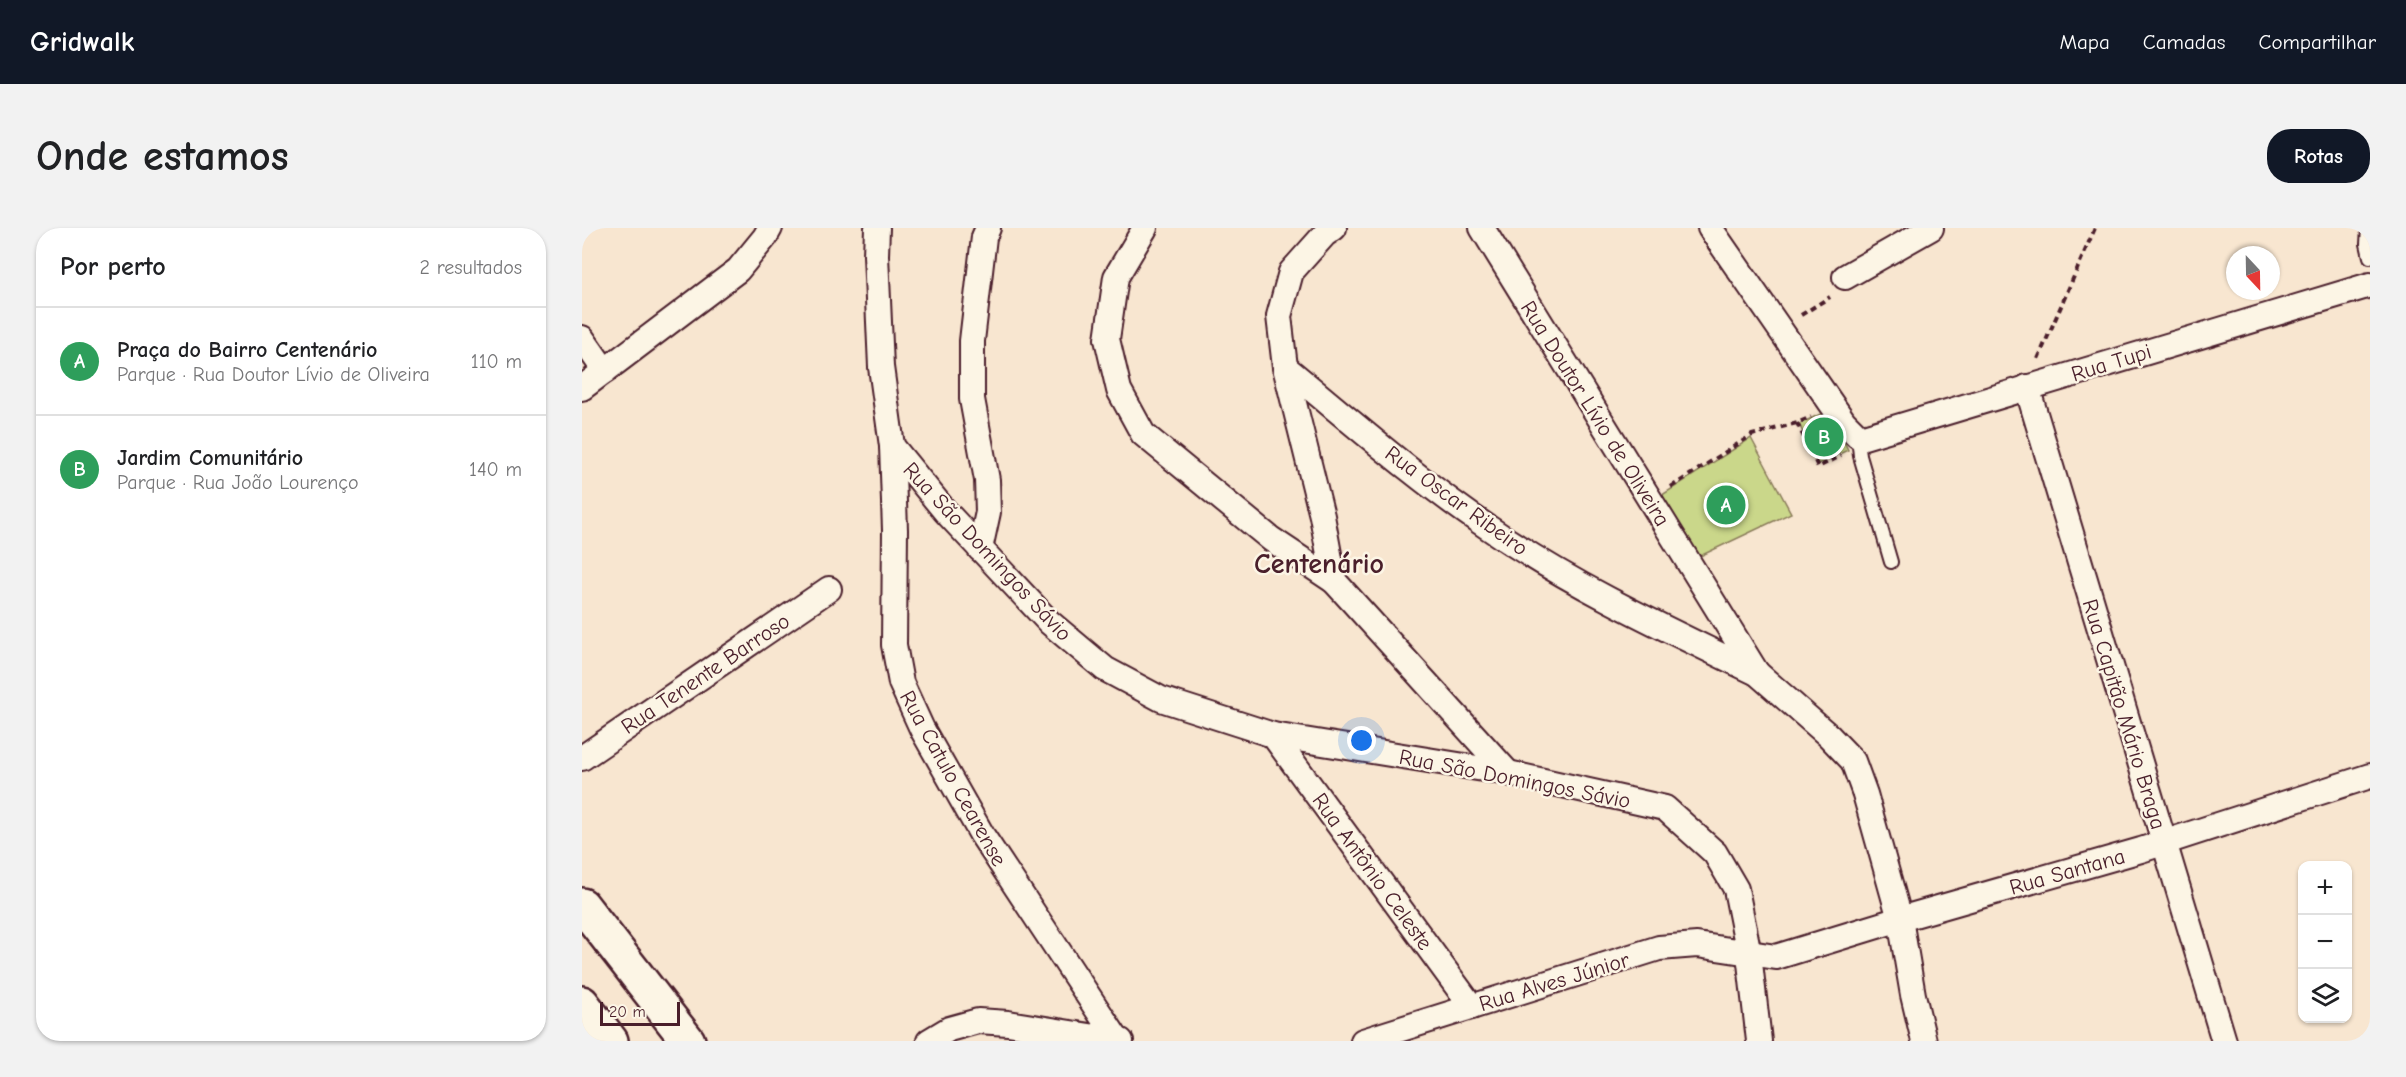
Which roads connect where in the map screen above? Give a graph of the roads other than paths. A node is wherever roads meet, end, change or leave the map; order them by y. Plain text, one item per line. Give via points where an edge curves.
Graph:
1 (770, 228) edge
2 (877, 228) edge
3 (988, 228) edge
4 (1145, 228) edge
5 (1334, 228) edge
6 (1482, 228) edge
7 (1710, 228) edge
8 (1930, 228) edge
9 (2368, 228) edge
10 (2370, 257) edge
11 (1845, 277) road end
12 (2370, 285) edge
13 (582, 338) edge
14 (1285, 367) junction
15 (605, 371) junction
16 (2027, 387) junction
17 (582, 388) edge
18 (1853, 440) junction
19 (892, 446) junction
20 (980, 549) junction
21 (1891, 562) dead end
22 (1334, 581) junction
23 (829, 589) dead end
24 (1757, 673) junction
25 (1273, 735) junction
26 (582, 758) edge
27 (1508, 773) junction
28 (2370, 776) edge
29 (2164, 843) junction
30 (582, 905) edge
31 (1900, 919) junction
32 (1749, 954) junction
33 (582, 1003) edge
34 (1472, 1007) junction
35 (611, 1041) edge
36 (688, 1041) edge
37 (929, 1041) edge
38 (1120, 1041) edge
39 (1363, 1041) edge
40 (1759, 1041) edge
41 (1924, 1041) edge
42 (2224, 1041) edge

1 - 15 street via 738,270
2 - 19 street, Rua São Domingos Sávio via 881,367
3 - 20 street via 972,341 972,399 987,480 988,512
4 - 22 street via 1116,277 1107,339 1119,390 1143,434 1271,539
5 - 14 street via 1292,272 1280,316
6 - 24 street, Rua Doutor Lívio de Oliveira
7 - 18 street
8 - 11 street
9 - 10 lane
12 - 16 street, Rua Tupi
13 - 15 street
14 - 22 street via 1323,516
14 - 24 street, Rua Oscar Ribeiro via 1489,528 1608,600
15 - 17 street
16 - 18 street, Rua Tupi
16 - 29 street, Rua Capitão Mário Braga
18 - 21 lane
19 - 20 street, Rua São Domingos Sávio
19 - 38 street, Rua Catulo Cearense via 894,645 901,683 922,729 982,835
20 - 25 street, Rua São Domingos Sávio via 1049,622 1105,669 1161,699
22 - 27 street
23 - 26 street, Rua Tenente Barroso
24 - 31 street via 1853,761
25 - 27 street, Rua São Domingos Sávio
25 - 34 street, Rua Antônio Celeste
27 - 32 street, Rua São Domingos Sávio via 1665,808 1715,853 1736,889
28 - 29 street, Rua Santana
29 - 31 street, Rua Santana
29 - 42 street, Rua Capitão Mário Braga
30 - 36 main road
31 - 32 street, Rua Santana via 1776,957
31 - 41 street
32 - 34 street, Rua Alves Júnior via 1697,945 1659,948
32 - 40 street, Rua São Domingos Sávio
33 - 35 main road
34 - 39 street, Rua Alves Júnior
37 - 38 street via 949,1029 978,1021

